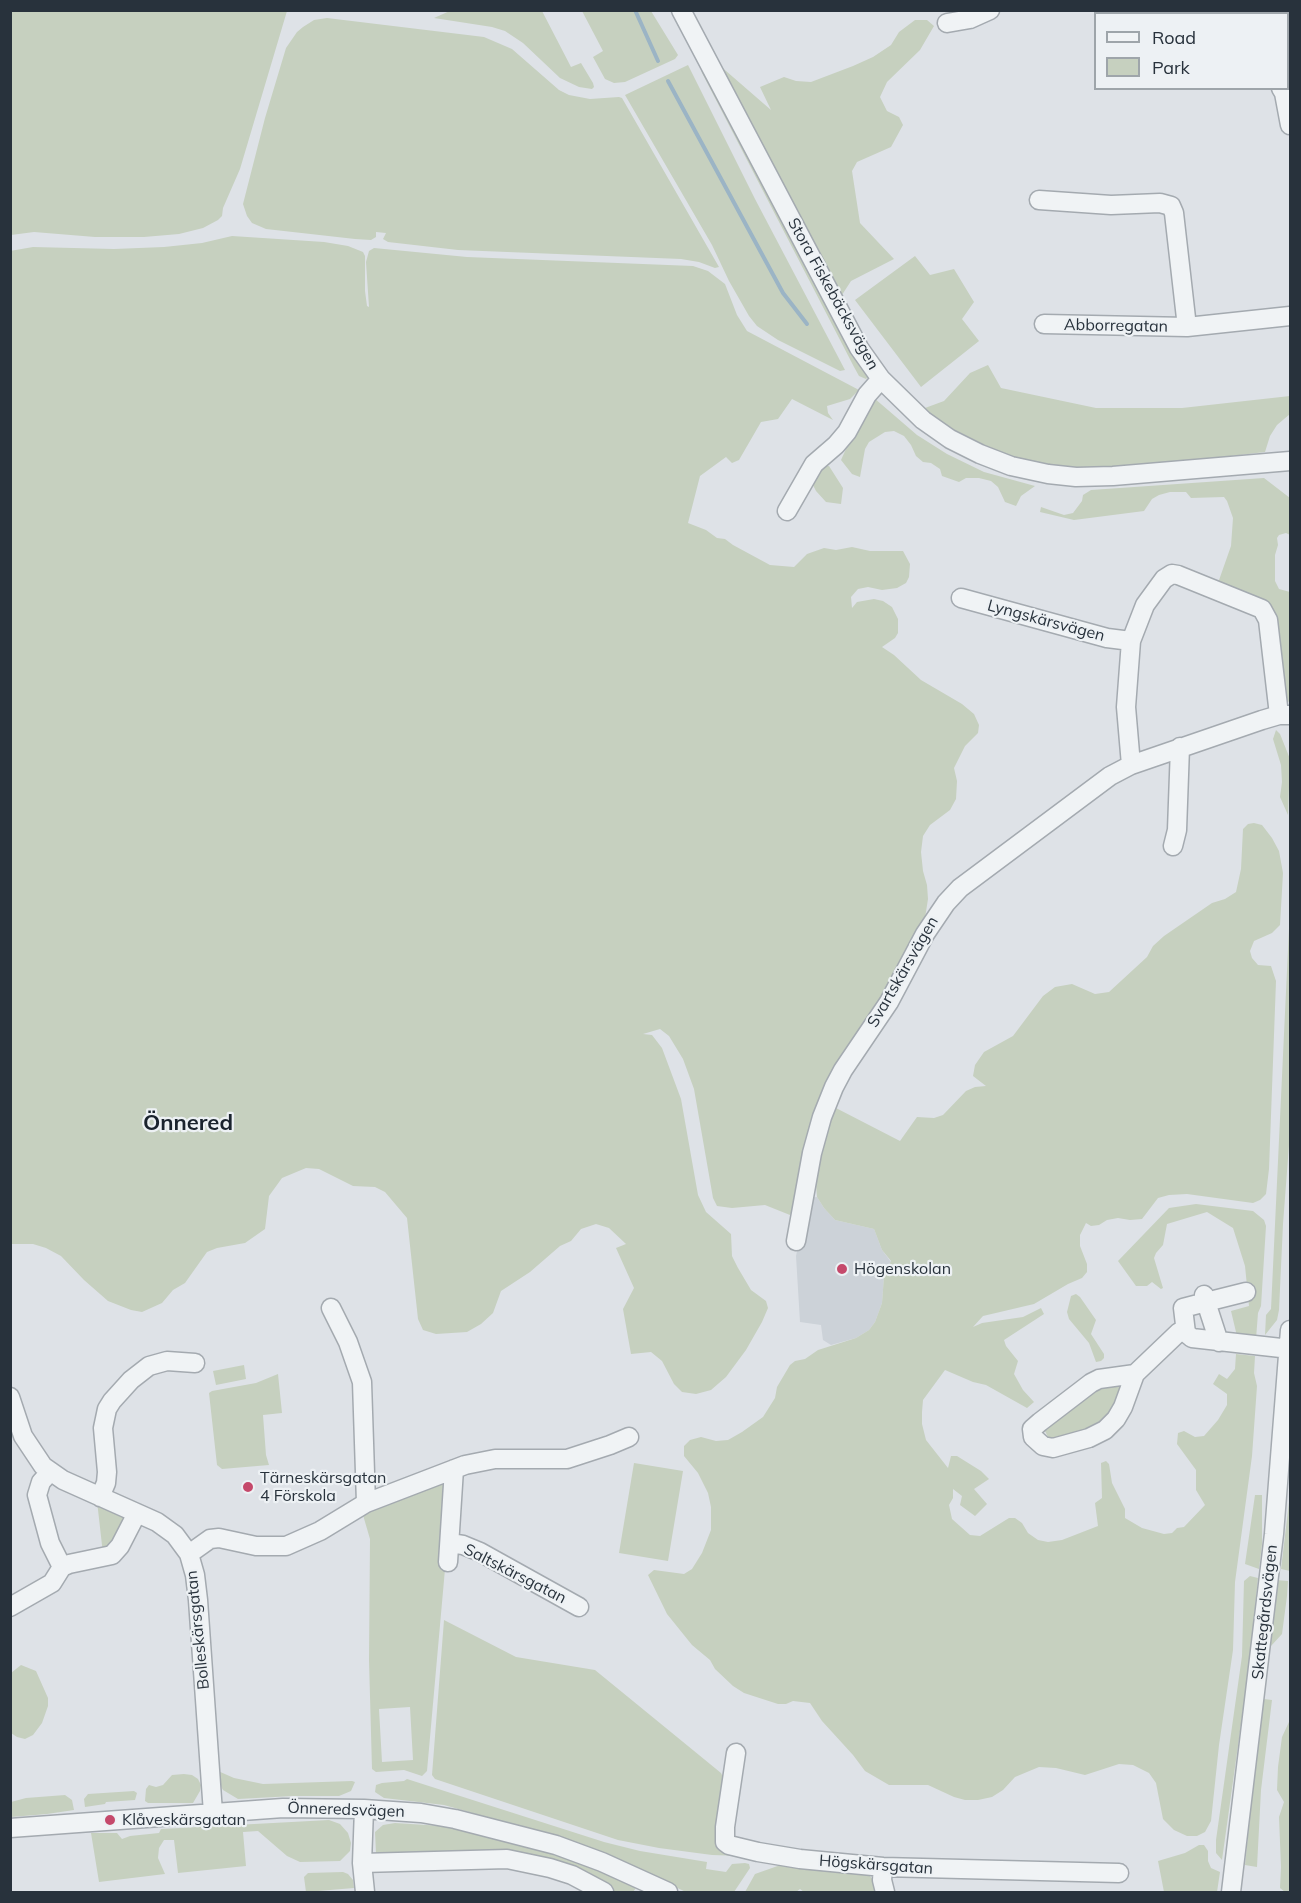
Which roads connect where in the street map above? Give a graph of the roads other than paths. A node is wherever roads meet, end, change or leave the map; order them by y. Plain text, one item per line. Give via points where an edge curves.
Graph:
1 (681, 10) edge
2 (990, 10) edge
3 (947, 23) dead end
4 (1285, 91) edge
5 (1290, 125) edge
6 (1039, 200) dead end
7 (1290, 316) edge
8 (1044, 324) dead end
9 (1187, 327) junction
10 (881, 379) junction
11 (1290, 461) edge
12 (787, 511) dead end
13 (961, 598) dead end
14 (1131, 641) junction
15 (1285, 715) edge
16 (1180, 747) junction
17 (1131, 765) junction
18 (1173, 846) dead end
19 (796, 1241) dead end
20 (1246, 1292) dead end
21 (1205, 1299) junction
22 (330, 1308) dead end
23 (1290, 1330) edge
24 (1186, 1333) junction
25 (1219, 1342) junction
26 (1290, 1349) edge
27 (195, 1363) dead end
28 (1135, 1374) junction
29 (10, 1397) edge
30 (629, 1437) dead end
31 (454, 1469) junction
32 (50, 1472) junction
33 (100, 1497) junction
34 (366, 1503) junction
35 (137, 1513) junction
36 (450, 1543) junction
37 (189, 1554) junction
38 (448, 1562) dead end
39 (62, 1568) junction
40 (10, 1607) edge
41 (579, 1607) dead end
42 (736, 1753) dead end
43 (364, 1809) junction
44 (213, 1813) junction
45 (10, 1828) edge
46 (362, 1863) junction
47 (883, 1867) junction
48 (1119, 1873) dead end
49 (365, 1893) edge
50 (604, 1893) edge
51 (668, 1893) edge
52 (885, 1893) edge
53 (1231, 1893) edge

1 - 10 street, Stora Fiskebäcksvägen via 849,330
2 - 3 street
4 - 5 street
6 - 9 street, Abborregatan via 1171,206
7 - 9 street, Abborregatan
8 - 9 street, Abborregatan
10 - 11 street, Stora Fiskebäcksvägen via 915,414 960,444 999,462 1048,474 1113,476
10 - 12 street via 867,395 847,432 814,465
13 - 14 street, Lyngskärsvägen
14 - 15 street via 1145,605 1172,574 1255,605 1268,620
14 - 17 street via 1126,707
15 - 16 street, Svartskärsvägen
16 - 17 street, Svartskärsvägen
16 - 18 street
17 - 19 street, Svartskärsvägen via 1110,776 960,888 936,915 889,1002 834,1087 812,1153
20 - 21 street
21 - 24 street via 1183,1308
21 - 25 street
22 - 34 street via 348,1342 362,1382
23 - 26 street, Skattegårdsvägen
24 - 25 street via 1192,1338
24 - 28 street via 1177,1333
25 - 26 street
26 - 53 street, Skattegårdsvägen via 1271,1561
27 - 33 street via 167,1361 149,1366 112,1401 104,1428 106,1483
28 - 28 street via 1091,1383 1032,1429 1033,1437 1043,1446 1053,1448 1105,1430 1116,1419
29 - 32 street, Bolleskärsgatan via 28,1447
30 - 31 street via 567,1459 495,1459
31 - 34 street
31 - 36 street
32 - 33 street, Bolleskärsgatan
32 - 39 street via 40,1482 38,1495 50,1543
33 - 35 street, Bolleskärsgatan
34 - 37 street via 321,1531 286,1546 256,1546 219,1538 210,1539
35 - 37 street, Bolleskärsgatan via 175,1534
35 - 39 street via 112,1555
36 - 38 street
36 - 41 street, Saltskärsgatan via 480,1552
37 - 44 street, Bolleskärsgatan via 198,1600
39 - 40 street via 52,1583
42 - 47 street, Högskärsgatan via 725,1842 783,1856
43 - 44 street, Önneredsvägen via 283,1808
43 - 46 street
43 - 51 street, Önneredsvägen via 445,1817 541,1841 602,1862
44 - 45 street, Önneredsvägen
46 - 49 street
46 - 50 street via 507,1859 561,1872
47 - 48 street, Högskärsgatan
47 - 52 street

